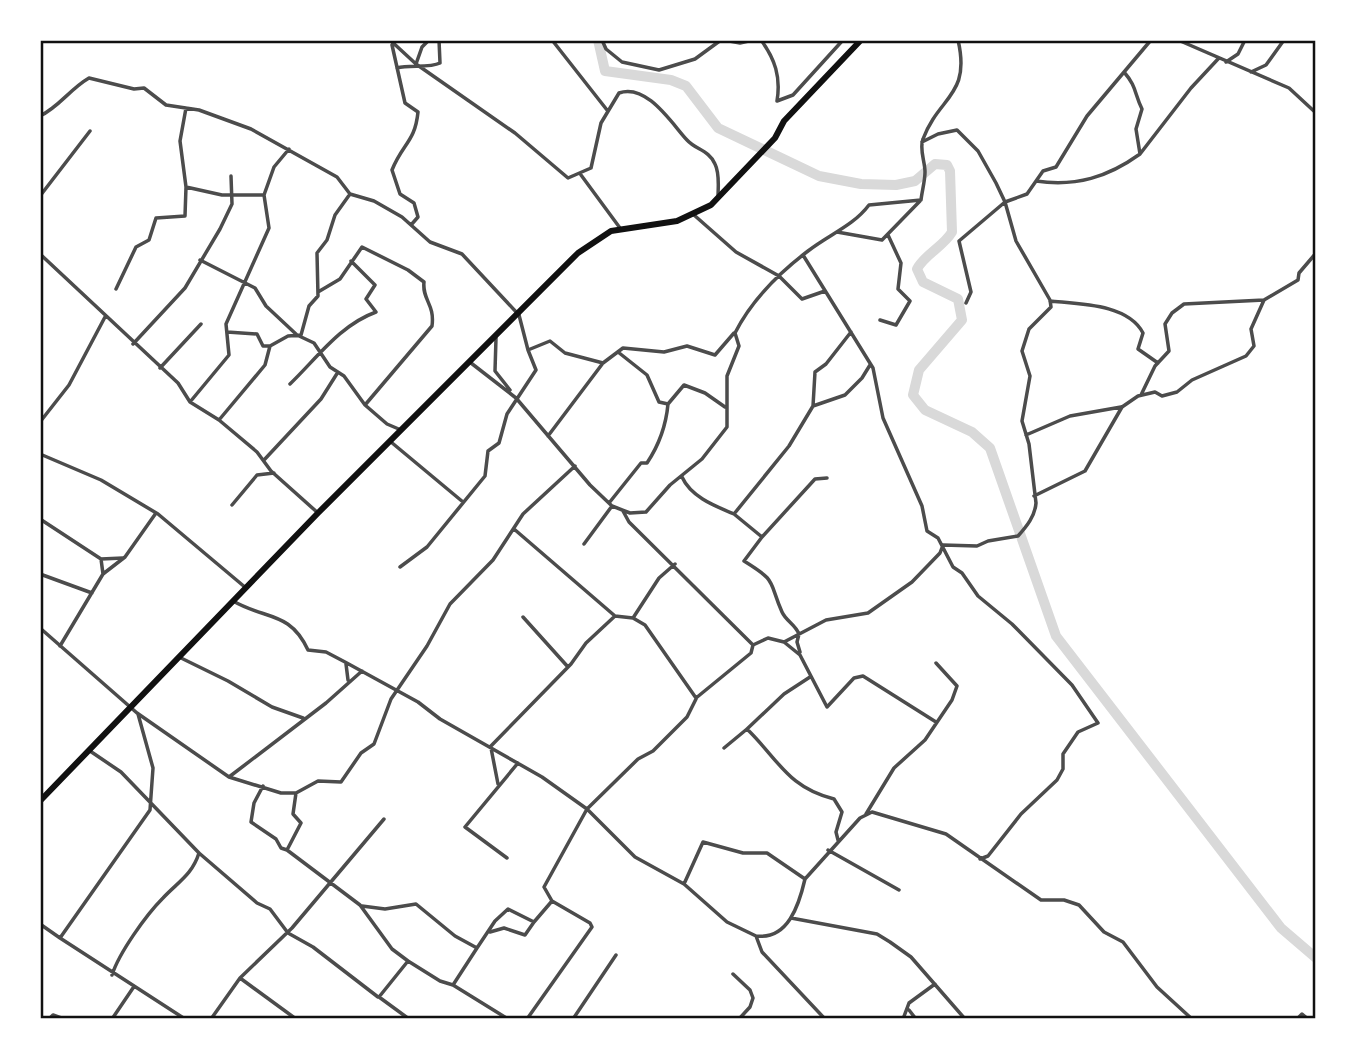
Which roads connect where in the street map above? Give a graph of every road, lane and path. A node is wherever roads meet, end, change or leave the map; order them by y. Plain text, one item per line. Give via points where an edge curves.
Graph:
1 (429, 40) edge
2 (439, 40) edge
3 (552, 40) edge
4 (602, 40) edge
5 (722, 40) edge
6 (753, 40) edge
7 (761, 40) edge
8 (843, 40) edge
9 (861, 40) edge
10 (958, 40) edge
11 (1151, 40) edge
12 (1178, 40) edge
13 (1245, 40) edge
14 (1284, 40) edge
15 (391, 42) edge
16 (1218, 59) junction
17 (1226, 62) junction
18 (416, 64) junction
19 (397, 68) junction
20 (1124, 72) junction
21 (1250, 73) junction
22 (186, 108) junction
23 (607, 110) junction
24 (1316, 113) edge
25 (40, 116) edge
26 (90, 131) dead end
27 (922, 142) junction
28 (289, 149) junction
29 (1140, 154) junction
30 (581, 175) junction
31 (231, 176) dead end
32 (1036, 181) junction
33 (186, 187) junction
34 (232, 193) junction
35 (349, 194) junction
36 (264, 195) junction
37 (40, 196) edge
38 (718, 199) junction
39 (921, 200) junction
40 (1005, 202) junction
41 (694, 215) junction
42 (411, 226) junction
43 (621, 228) junction
44 (837, 232) junction
45 (888, 235) junction
46 (1316, 253) edge
47 (40, 254) edge
48 (803, 255) junction
49 (200, 260) junction
50 (351, 261) junction
51 (779, 276) junction
52 (245, 281) junction
53 (116, 289) dead end
54 (825, 291) junction
55 (318, 292) junction
56 (1264, 300) junction
57 (1050, 301) junction
58 (966, 303) dead end
59 (519, 315) junction
60 (105, 317) junction
61 (880, 320) dead end
62 (201, 324) dead end
63 (227, 332) junction
64 (735, 332) junction
65 (851, 332) junction
66 (297, 335) junction
67 (496, 338) junction
68 (133, 344) junction
69 (270, 346) junction
70 (528, 350) junction
71 (320, 352) junction
72 (618, 352) junction
73 (471, 363) junction
74 (603, 363) junction
75 (1158, 363) junction
76 (870, 365) junction
77 (160, 368) junction
78 (338, 372) junction
79 (289, 384) dead end
80 (1141, 395) junction
81 (516, 398) junction
82 (190, 402) junction
83 (668, 404) junction
84 (365, 405) junction
85 (813, 406) junction
86 (725, 407) junction
87 (1122, 407) junction
88 (219, 420) junction
89 (40, 422) edge
90 (402, 431) junction
91 (1027, 435) junction
92 (548, 436) junction
93 (391, 442) junction
94 (40, 454) edge
95 (264, 460) junction
96 (575, 466) junction
97 (274, 473) junction
98 (682, 477) junction
99 (827, 478) dead end
100 (1034, 496) junction
101 (463, 502) junction
102 (610, 504) junction
103 (232, 505) dead end
104 (623, 511) junction
105 (156, 513) junction
106 (318, 513) junction
107 (734, 514) junction
108 (40, 519) edge
109 (514, 529) junction
110 (762, 537) junction
111 (584, 544) dead end
112 (943, 545) junction
113 (125, 557) junction
114 (101, 559) junction
115 (675, 564) junction
116 (400, 567) dead end
117 (40, 574) edge
118 (103, 574) junction
119 (246, 587) junction
120 (92, 593) junction
121 (233, 601) junction
122 (615, 616) junction
123 (523, 617) dead end
124 (633, 618) junction
125 (40, 628) edge
126 (799, 634) junction
127 (784, 642) junction
128 (753, 645) junction
129 (60, 646) junction
130 (800, 655) junction
131 (180, 657) junction
132 (345, 662) junction
133 (936, 663) dead end
134 (568, 667) junction
135 (362, 671) junction
136 (810, 677) junction
137 (348, 682) junction
138 (397, 691) junction
139 (696, 698) junction
140 (130, 707) junction
141 (137, 713) junction
142 (304, 719) junction
143 (936, 722) junction
144 (747, 729) junction
145 (491, 747) junction
146 (724, 748) dead end
147 (89, 750) junction
148 (518, 762) junction
149 (229, 777) junction
150 (498, 784) junction
151 (263, 786) junction
152 (296, 793) junction
153 (40, 801) edge
154 (151, 805) junction
155 (587, 809) junction
156 (866, 814) junction
157 (384, 819) dead end
158 (838, 840) junction
159 (287, 850) junction
160 (828, 850) junction
161 (199, 853) junction
162 (507, 858) dead end
163 (979, 860) junction
164 (805, 879) junction
165 (332, 884) junction
166 (684, 884) junction
167 (899, 890) dead end
168 (552, 901) junction
169 (360, 905) junction
170 (791, 918) junction
171 (534, 922) junction
172 (40, 924) edge
173 (489, 932) junction
174 (288, 933) junction
175 (756, 936) junction
176 (60, 938) junction
177 (477, 948) junction
178 (616, 955) dead end
179 (408, 961) junction
180 (733, 974) dead end
181 (112, 975) junction
182 (240, 978) junction
183 (935, 984) junction
184 (453, 985) junction
185 (133, 988) junction
186 (379, 997) junction
187 (909, 1009) junction
188 (49, 1019) edge
189 (64, 1019) edge
190 (112, 1019) edge
191 (185, 1019) edge
192 (211, 1019) edge
193 (296, 1019) edge
194 (409, 1019) edge
195 (508, 1019) edge
196 (527, 1019) edge
197 (573, 1019) edge
198 (739, 1019) edge
199 (825, 1019) edge
200 (903, 1019) edge
201 (916, 1019) edge
202 (965, 1019) edge
203 (1192, 1019) edge
204 (1297, 1019) edge
205 (1308, 1019) edge

1 - 18 street
2 - 18 street via 440,63 433,67
3 - 23 street
4 - 5 street via 622,62 659,70 695,59
5 - 6 street
7 - 8 street via 772,55 780,83 777,101 793,95
9 - 38 highway
10 - 27 street via 957,92 937,111
11 - 20 street
12 - 16 street
13 - 17 street via 1238,54
14 - 21 street via 1266,65
15 - 18 street
15 - 19 street
16 - 17 street
16 - 29 street
17 - 21 street
18 - 19 street
18 - 30 street via 515,133 568,178
19 - 42 street via 405,103 418,112 416,134 400,150 392,170 400,194 414,203 418,216
20 - 29 street via 1136,86 1142,109 1136,129
20 - 32 street via 1087,116 1056,167 1043,171
21 - 24 street via 1289,88
22 - 25 street via 166,104 144,88 89,78
22 - 28 street via 225,118
22 - 33 street via 180,141
23 - 30 street via 591,168
23 - 38 street via 623,92 634,92 657,107 712,159
26 - 37 street
27 - 39 street via 925,172
27 - 40 street via 957,130 978,151
28 - 35 street via 337,177
28 - 36 street via 274,167
29 - 32 street via 1097,178 1072,183
30 - 43 street
31 - 34 street
32 - 40 street via 1027,194
33 - 34 street
33 - 53 street via 185,216 156,218 149,240 136,247
34 - 36 street
34 - 49 street via 232,204
35 - 42 street via 374,201
35 - 55 street via 317,253
36 - 52 street via 269,228
38 - 41 highway
39 - 44 street via 869,205 857,221
39 - 45 street
40 - 57 street via 1016,241
40 - 58 street via 959,241 971,292
41 - 43 highway
41 - 51 street via 736,252
42 - 59 street via 430,242 462,254
43 - 59 highway via 603,234 578,253
44 - 45 street via 882,240
44 - 48 street
45 - 61 street via 901,263 898,289 910,301 896,325
46 - 56 street via 1298,280
47 - 60 street
48 - 51 street
48 - 54 street
49 - 52 street
49 - 68 street via 186,288
50 - 55 street via 340,279
50 - 71 street via 376,285 366,299 376,312 359,318
50 - 84 street via 362,247 408,270 424,282 423,292 434,310 432,326
51 - 54 street via 802,299
51 - 64 street via 744,314
52 - 63 street via 226,324
52 - 66 street
54 - 65 street
55 - 66 street via 301,335
56 - 75 street via 1184,304 1165,324 1169,351
56 - 80 street via 1251,329 1254,346 1246,356 1192,380 1177,392
57 - 75 street via 1120,312 1136,320 1143,333 1138,349
57 - 91 street via 1051,307 1029,329 1022,351 1030,376 1022,421
59 - 67 highway
59 - 70 street
60 - 68 street
60 - 89 street via 69,385
62 - 77 street
63 - 69 street via 257,334 263,346
63 - 82 street via 229,355
64 - 72 street via 715,355 687,346 664,352 623,348
64 - 86 street via 739,346 727,376
65 - 76 street
65 - 85 street via 815,372
66 - 69 street
66 - 71 street via 314,343
67 - 73 highway
67 - 81 street via 495,371
68 - 77 street
69 - 88 street via 265,365
70 - 74 street via 550,341 565,353
70 - 81 street via 536,370
71 - 78 street
71 - 79 street
72 - 74 street
72 - 83 street via 647,375 659,402
73 - 81 street
73 - 90 highway
74 - 92 street
75 - 80 street
76 - 85 street via 845,395
76 - 112 street via 883,418 922,506 927,531
77 - 82 street via 178,383
78 - 84 street
78 - 95 street via 321,399
80 - 87 street
81 - 92 street
81 - 101 street via 499,443 488,451 485,475
82 - 88 street
83 - 86 street via 684,386
83 - 102 street via 661,442
84 - 90 street
85 - 107 street via 789,446
86 - 98 street via 727,427
87 - 91 street via 1070,416
87 - 100 street via 1085,471
88 - 95 street
90 - 93 highway
91 - 100 street
92 - 96 street
93 - 101 street
93 - 106 highway
94 - 105 street via 101,480
95 - 97 street
96 - 102 street
96 - 109 street via 523,513
97 - 103 street via 257,475
97 - 106 street
98 - 104 street via 646,512
98 - 107 street via 703,499
99 - 110 street via 815,479
100 - 112 street via 1035,512 1018,536 977,546
101 - 116 street via 427,547
102 - 104 street
102 - 111 street
104 - 115 street
105 - 113 street
105 - 119 street
106 - 119 highway
107 - 110 street
108 - 114 street
109 - 122 street
109 - 138 street via 493,560 450,604
110 - 126 street via 744,561 767,575 782,612
112 - 126 street via 912,582 868,613 826,620
112 - 163 street via 953,567 978,596 1066,678 1098,723 1078,732 1063,754 1057,780 1021,814 988,856
113 - 114 street
113 - 118 street
114 - 118 street
115 - 124 street via 659,578
115 - 128 street
117 - 120 street
118 - 120 street
119 - 121 highway
120 - 129 street
121 - 131 highway
121 - 132 street via 279,617 300,634 308,650 326,652
122 - 124 street
122 - 134 street
123 - 134 street
124 - 139 street via 664,648
125 - 129 street
126 - 127 street
126 - 130 street
127 - 128 street via 768,638
127 - 130 street
128 - 139 street via 751,653
129 - 140 street
130 - 136 street
131 - 140 highway
131 - 142 street via 272,707
132 - 135 street
132 - 137 street
133 - 143 street via 957,686
134 - 145 street
135 - 137 street
135 - 138 street
136 - 143 street via 827,707 854,678 863,677
136 - 144 street
137 - 142 street
138 - 145 street
138 - 152 street via 374,744 361,752 341,782 318,781
139 - 155 street via 687,717
140 - 141 street
140 - 147 highway
141 - 149 street
141 - 154 street via 153,768
142 - 149 street
143 - 156 street via 925,740 894,768
144 - 146 street
144 - 158 street via 778,767 810,793 834,799 842,811
145 - 148 street
145 - 150 street
147 - 153 highway
147 - 154 street via 121,772
148 - 150 street
148 - 155 street
149 - 151 street
150 - 162 street via 465,827
151 - 152 street
151 - 159 street via 251,822
152 - 159 street via 293,814 301,823
154 - 161 street
154 - 176 street
155 - 166 street via 635,857
155 - 168 street via 544,887
156 - 158 street
156 - 163 street via 946,834
157 - 165 street
158 - 160 street
159 - 165 street
160 - 164 street
160 - 167 street
161 - 174 street via 270,909
161 - 181 street via 189,875 155,907 117,960
163 - 203 street via 1041,900 1079,905 1104,933 1123,942 1157,987
164 - 166 street via 767,853 743,853 703,842
164 - 170 street
165 - 169 street
165 - 174 street
166 - 175 street via 727,922
168 - 171 street
168 - 196 street via 592,927
169 - 177 street via 385,909 416,904
169 - 179 street via 392,949
170 - 175 street via 768,937
170 - 183 street via 877,934 911,957
171 - 173 street via 525,935 504,928
171 - 173 street via 508,909
172 - 176 street
173 - 177 street
174 - 182 street
174 - 186 street
175 - 199 street via 762,952
176 - 181 street
177 - 184 street
178 - 197 street
179 - 184 street
179 - 186 street
180 - 198 street via 753,998
181 - 185 street
182 - 192 street
182 - 193 street
183 - 187 street via 909,1003
183 - 202 street
184 - 195 street
185 - 190 street
185 - 191 street
186 - 194 street
187 - 200 street
187 - 201 street
188 - 189 street via 53,1015
204 - 205 street via 1302,1014

